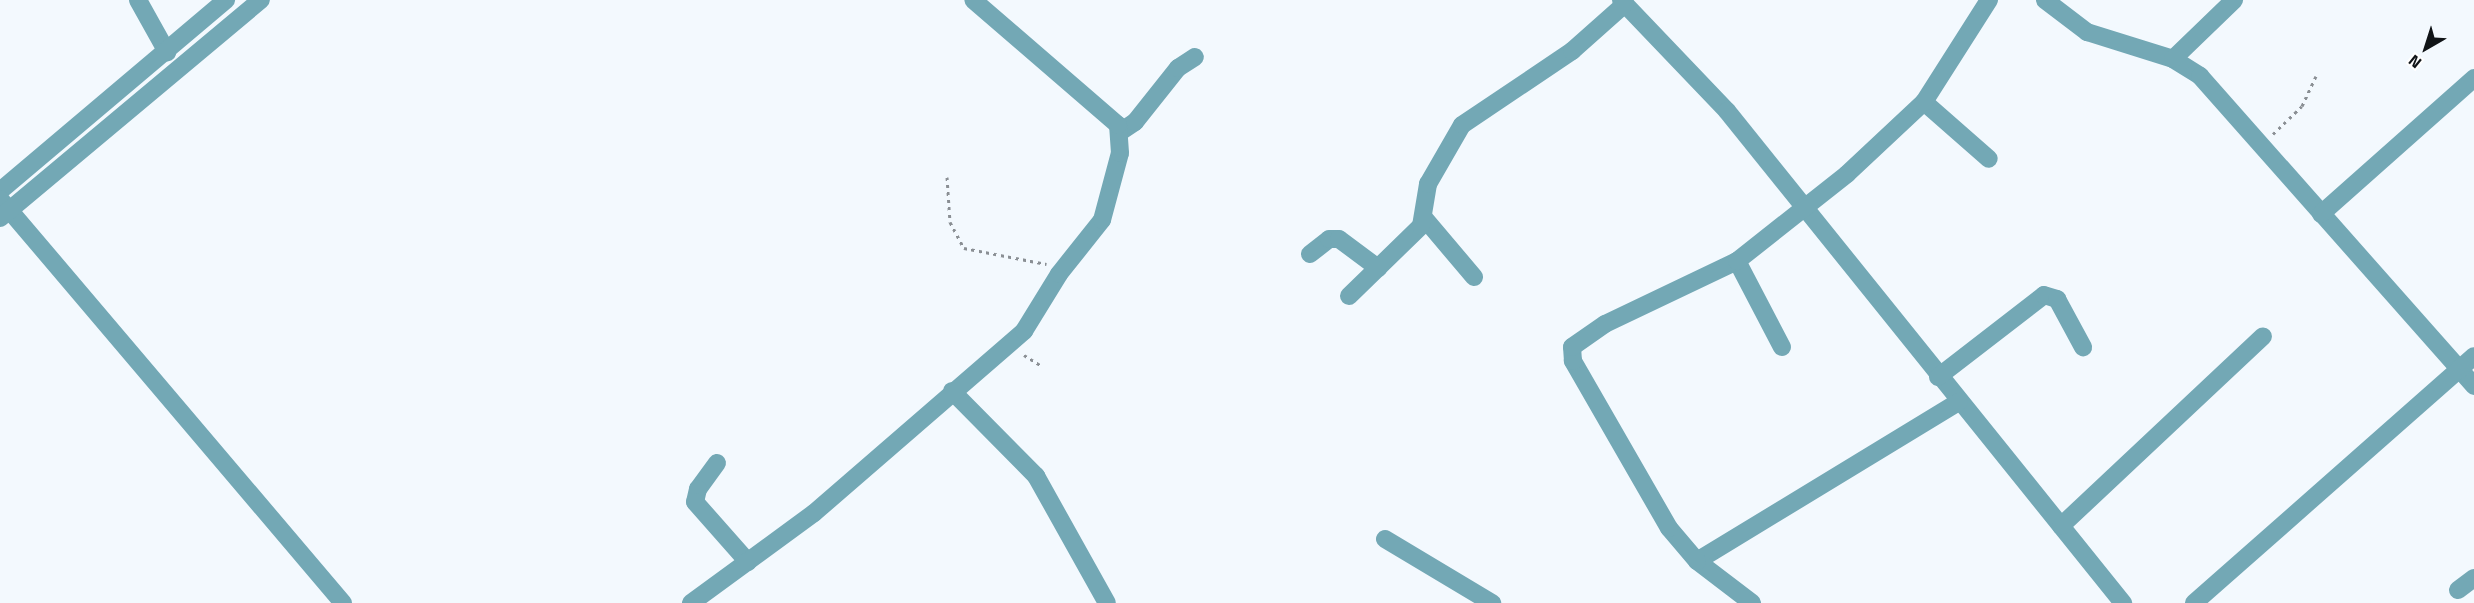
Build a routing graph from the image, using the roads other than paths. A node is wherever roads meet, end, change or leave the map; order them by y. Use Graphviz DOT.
graph roads {
  1 [pos="138,0"];
  2 [pos="226,0"];
  3 [pos="261,0"];
  4 [pos="974,0"];
  5 [pos="1989,0"];
  6 [pos="2045,0"];
  7 [pos="2234,0"];
  8 [pos="1623,2"];
  9 [pos="167,52"];
  10 [pos="1195,57"];
  11 [pos="2173,59"];
  12 [pos="2474,78"];
  13 [pos="1924,102"];
  14 [pos="1120,132"];
  15 [pos="1989,159"];
  16 [pos="0,191"];
  17 [pos="1803,208"];
  18 [pos="5,209"];
  19 [pos="2321,214"];
  20 [pos="1425,219"];
  21 [pos="1310,254"];
  22 [pos="1737,261"];
  23 [pos="1378,268"];
  24 [pos="1474,277"];
  25 [pos="1349,296"];
  26 [pos="2263,336"];
  27 [pos="1782,347"];
  28 [pos="2083,347"];
  29 [pos="2474,356"];
  30 [pos="2460,369"];
  31 [pos="1938,376"];
  32 [pos="2474,386"];
  33 [pos="952,391"];
  34 [pos="1959,402"];
  35 [pos="717,463"];
  36 [pos="2061,526"];
  37 [pos="1385,539"];
  38 [pos="1697,561"];
  39 [pos="748,562"];
  40 [pos="2474,578"];
  41 [pos="2457,590"];
  42 [pos="343,603"];
  43 [pos="691,603"];
  44 [pos="1107,603"];
  45 [pos="1492,603"];
  46 [pos="1752,603"];
  47 [pos="2123,603"];
  48 [pos="2194,603"];
  1 -- 9 [label="street"];
  2 -- 9 [label="street"];
  3 -- 18 [label="street"];
  4 -- 14 [label="street"];
  5 -- 13 [label="street"];
  6 -- 11 [label="street"];
  7 -- 11 [label="street"];
  8 -- 17 [label="street"];
  8 -- 20 [label="street"];
  9 -- 16 [label="street"];
  10 -- 14 [label="street"];
  11 -- 19 [label="street"];
  12 -- 19 [label="street"];
  13 -- 15 [label="street"];
  13 -- 17 [label="street"];
  14 -- 33 [label="street"];
  17 -- 22 [label="street"];
  17 -- 31 [label="street"];
  18 -- 42 [label="street"];
  19 -- 30 [label="street"];
  20 -- 23 [label="street"];
  20 -- 24 [label="street"];
  21 -- 23 [label="street"];
  22 -- 27 [label="street"];
  22 -- 38 [label="street"];
  23 -- 25 [label="street"];
  26 -- 36 [label="street"];
  28 -- 31 [label="street"];
  29 -- 30 [label="street"];
  30 -- 32 [label="street"];
  30 -- 48 [label="street"];
  31 -- 34 [label="street"];
  33 -- 39 [label="street"];
  33 -- 44 [label="street"];
  34 -- 36 [label="street"];
  34 -- 38 [label="street"];
  35 -- 39 [label="street"];
  36 -- 47 [label="street"];
  37 -- 45 [label="street"];
  38 -- 46 [label="street"];
  39 -- 43 [label="street"];
  40 -- 41 [label="street"];
}
